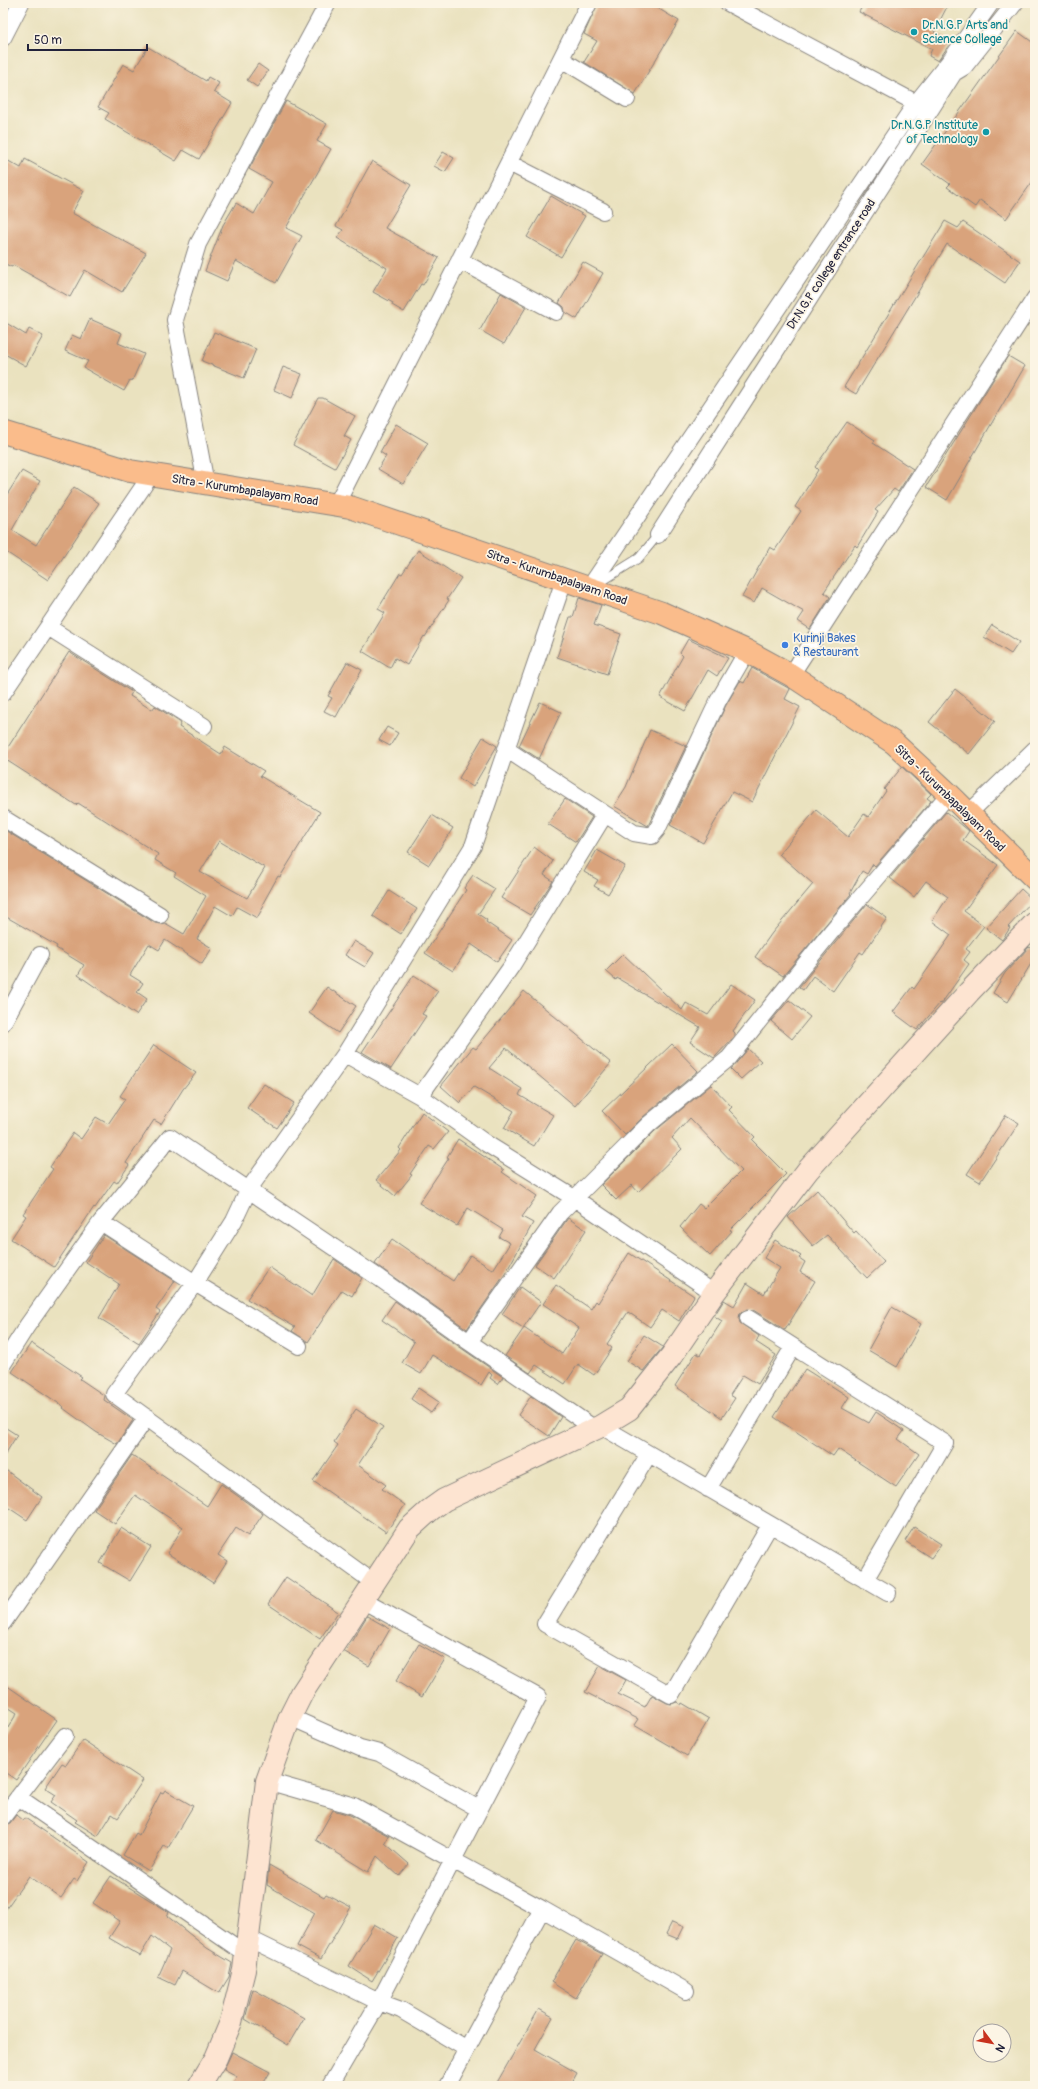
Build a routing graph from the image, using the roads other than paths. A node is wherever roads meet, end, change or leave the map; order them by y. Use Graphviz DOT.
graph roads {
  1 [pos="21,3"];
  2 [pos="328,3"];
  3 [pos="589,3"];
  4 [pos="728,3"];
  5 [pos="991,3"];
  6 [pos="1015,3"];
  7 [pos="3,38"];
  8 [pos="561,59"];
  9 [pos="627,99"];
  10 [pos="916,103"];
  11 [pos="509,163"];
  12 [pos="603,211"];
  13 [pos="459,260"];
  14 [pos="1035,298"];
  15 [pos="556,312"];
  16 [pos="3,432"];
  17 [pos="152,475"];
  18 [pos="206,484"];
  19 [pos="336,505"];
  20 [pos="658,535"];
  21 [pos="564,580"];
  22 [pos="589,588"];
  23 [pos="48,627"];
  24 [pos="747,651"];
  25 [pos="791,675"];
  26 [pos="3,693"];
  27 [pos="204,726"];
  28 [pos="506,749"];
  29 [pos="1035,749"];
  30 [pos="949,794"];
  31 [pos="604,814"];
  32 [pos="968,814"];
  33 [pos="3,818"];
  34 [pos="1035,879"];
  35 [pos="160,915"];
  36 [pos="1035,923"];
  37 [pos="40,955"];
  38 [pos="3,1023"];
  39 [pos="345,1054"];
  40 [pos="420,1096"];
  41 [pos="249,1189"];
  42 [pos="574,1198"];
  43 [pos="101,1222"];
  44 [pos="195,1283"];
  45 [pos="714,1293"];
  46 [pos="748,1318"];
  47 [pos="469,1342"];
  48 [pos="299,1346"];
  49 [pos="793,1347"];
  50 [pos="3,1364"];
  51 [pos="147,1417"];
  52 [pos="598,1428"];
  53 [pos="649,1454"];
  54 [pos="708,1488"];
  55 [pos="770,1525"];
  56 [pos="864,1580"];
  57 [pos="374,1582"];
  58 [pos="888,1593"];
  59 [pos="362,1600"];
  60 [pos="3,1623"];
  61 [pos="290,1716"];
  62 [pos="65,1736"];
  63 [pos="267,1781"];
  64 [pos="18,1798"];
  65 [pos="479,1809"];
  66 [pos="3,1818"];
  67 [pos="454,1860"];
  68 [pos="542,1909"];
  69 [pos="247,1946"];
  70 [pos="686,1991"];
  71 [pos="379,2002"];
  72 [pos="468,2049"];
  73 [pos="199,2086"];
  74 [pos="330,2086"];
  75 [pos="447,2086"];
  1 -- 7 [label="street"];
  2 -- 18 [label="street"];
  3 -- 8 [label="street"];
  4 -- 10 [label="street"];
  5 -- 10 [label="street"];
  6 -- 20 [label="street, Dr.N.G.P college entrance road"];
  8 -- 9 [label="street"];
  8 -- 11 [label="street"];
  10 -- 22 [label="street"];
  11 -- 12 [label="street"];
  11 -- 13 [label="street"];
  13 -- 15 [label="street"];
  13 -- 19 [label="street"];
  14 -- 25 [label="street"];
  16 -- 17 [label="main road, Sitra - Kurumbapalayam Road"];
  17 -- 18 [label="main road, Sitra - Kurumbapalayam Road"];
  17 -- 23 [label="street"];
  18 -- 19 [label="main road, Sitra - Kurumbapalayam Road"];
  19 -- 21 [label="main road, Sitra - Kurumbapalayam Road"];
  20 -- 22 [label="lane"];
  21 -- 22 [label="main road, Sitra - Kurumbapalayam Road"];
  21 -- 28 [label="street"];
  22 -- 24 [label="main road, Sitra - Kurumbapalayam Road"];
  23 -- 26 [label="street"];
  23 -- 27 [label="street"];
  24 -- 25 [label="main road, Sitra - Kurumbapalayam Road"];
  24 -- 31 [label="street"];
  25 -- 30 [label="main road, Sitra - Kurumbapalayam Road"];
  28 -- 31 [label="street"];
  28 -- 39 [label="street"];
  29 -- 32 [label="street"];
  30 -- 32 [label="main road, Sitra - Kurumbapalayam Road"];
  30 -- 42 [label="street"];
  31 -- 40 [label="street"];
  32 -- 34 [label="main road, Sitra - Kurumbapalayam Road"];
  33 -- 35 [label="street"];
  36 -- 45 [label="street"];
  37 -- 38 [label="street"];
  39 -- 40 [label="street"];
  39 -- 41 [label="street"];
  40 -- 42 [label="street"];
  41 -- 43 [label="street"];
  41 -- 44 [label="street"];
  41 -- 47 [label="street"];
  42 -- 45 [label="street"];
  42 -- 47 [label="street"];
  43 -- 44 [label="street"];
  43 -- 50 [label="street"];
  44 -- 48 [label="street"];
  44 -- 51 [label="street"];
  45 -- 52 [label="street"];
  46 -- 49 [label="street"];
  47 -- 52 [label="street"];
  49 -- 54 [label="street"];
  49 -- 56 [label="street"];
  51 -- 57 [label="street"];
  51 -- 60 [label="street"];
  52 -- 53 [label="street"];
  52 -- 57 [label="street"];
  53 -- 54 [label="street"];
  53 -- 55 [label="street"];
  54 -- 55 [label="street"];
  55 -- 56 [label="street"];
  56 -- 58 [label="street"];
  57 -- 59 [label="street"];
  59 -- 61 [label="street"];
  59 -- 65 [label="street"];
  61 -- 63 [label="street"];
  61 -- 65 [label="street"];
  62 -- 64 [label="street"];
  63 -- 67 [label="street"];
  63 -- 69 [label="street"];
  64 -- 66 [label="street"];
  64 -- 69 [label="street"];
  65 -- 67 [label="street"];
  67 -- 68 [label="street"];
  67 -- 71 [label="street"];
  68 -- 70 [label="street"];
  68 -- 72 [label="street"];
  69 -- 71 [label="street"];
  69 -- 73 [label="street"];
  71 -- 72 [label="street"];
  71 -- 74 [label="street"];
  72 -- 75 [label="street"];
}
